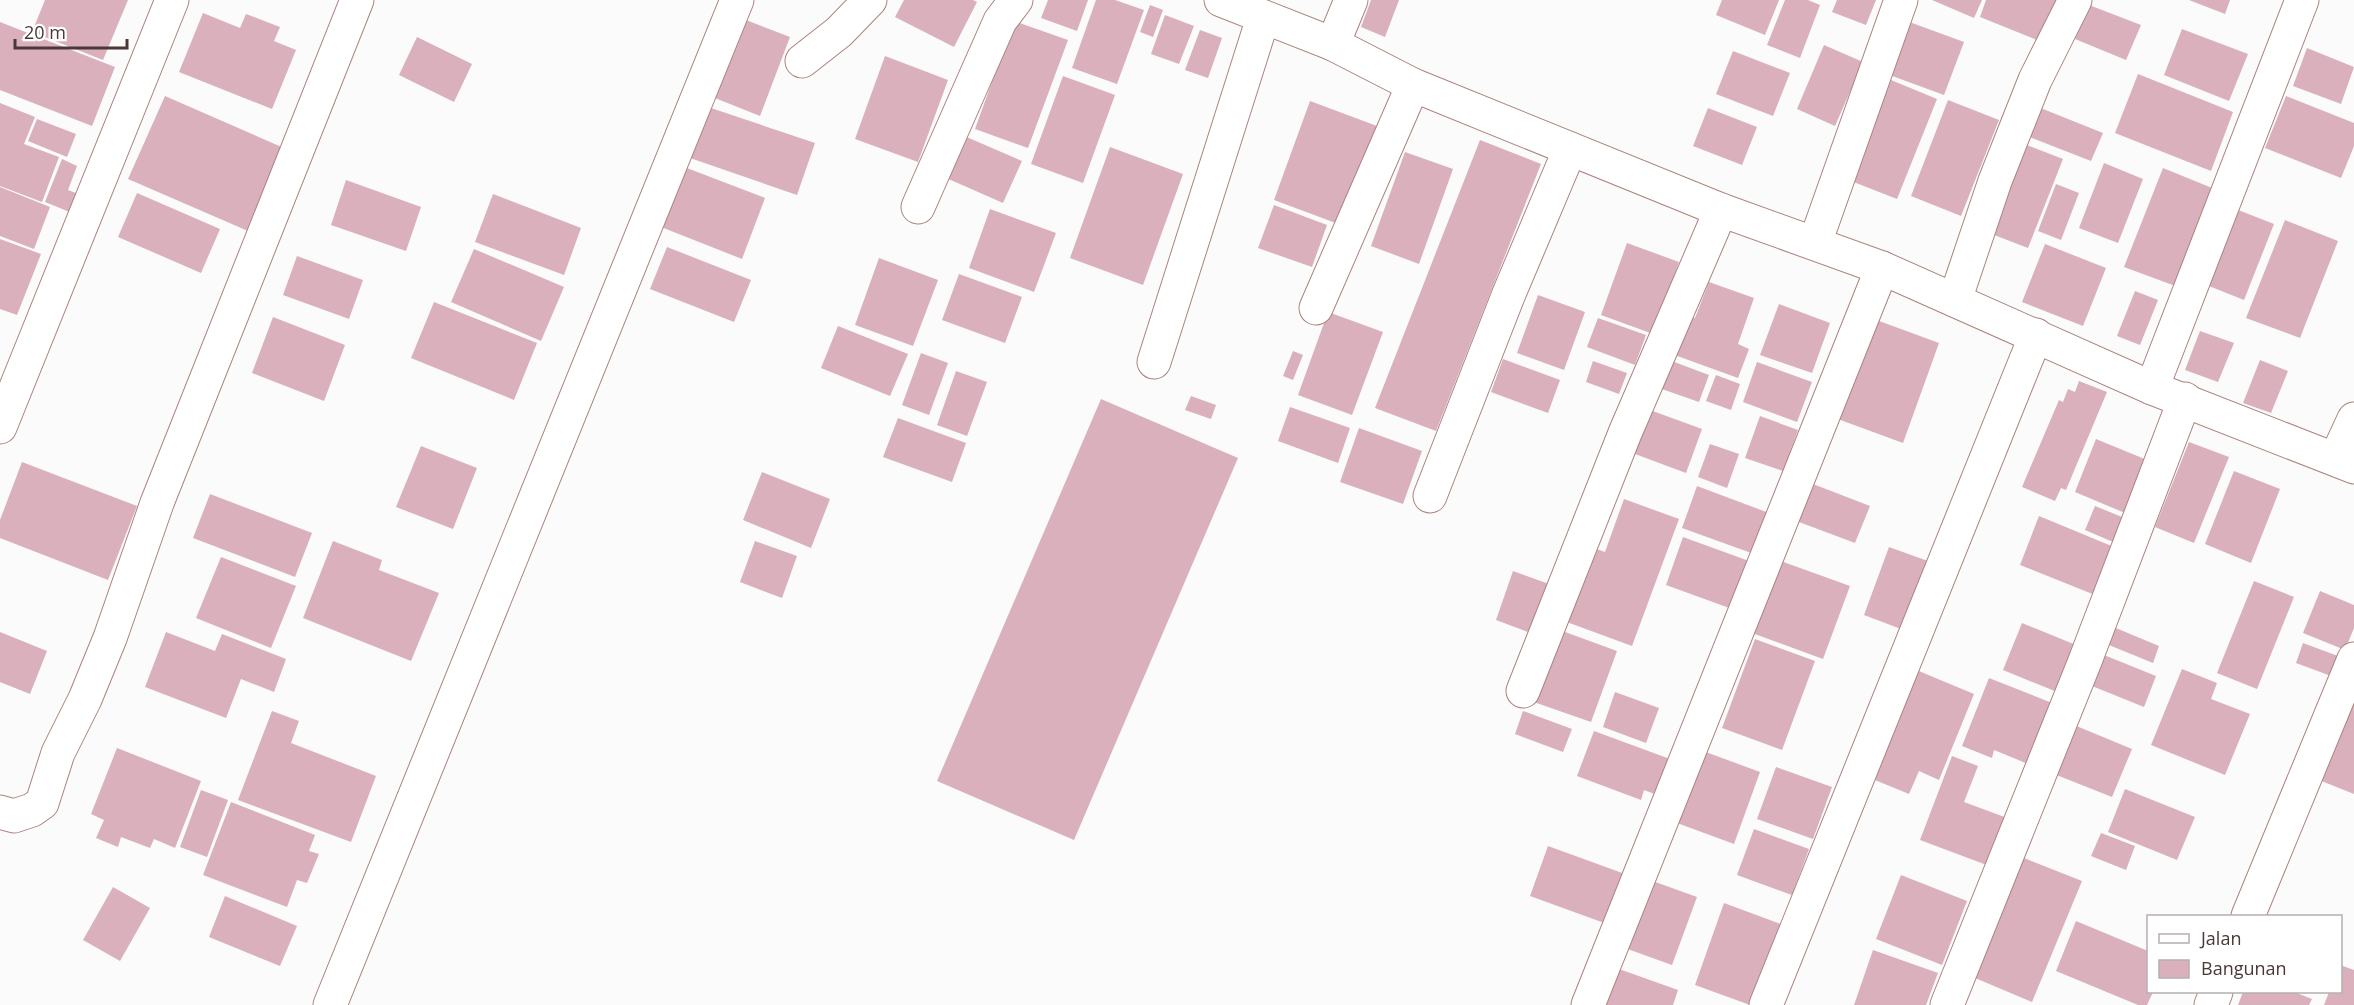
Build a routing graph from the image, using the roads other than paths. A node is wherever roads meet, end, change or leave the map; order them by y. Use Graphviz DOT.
graph roads {
  1 [pos="172,0"];
  2 [pos="357,0"];
  3 [pos="737,0"];
  4 [pos="870,0"];
  5 [pos="1016,0"];
  6 [pos="1221,0"];
  7 [pos="1351,0"];
  8 [pos="1901,0"];
  9 [pos="2075,0"];
  10 [pos="2302,0"];
  11 [pos="1263,18"];
  12 [pos="1333,44"];
  13 [pos="802,61"];
  14 [pos="1413,85"];
  15 [pos="1570,149"];
  16 [pos="918,207"];
  17 [pos="1721,210"];
  18 [pos="1815,243"];
  19 [pos="1882,268"];
  20 [pos="1954,300"];
  21 [pos="1317,308"];
  22 [pos="2036,335"];
  23 [pos="1154,362"];
  24 [pos="2152,388"];
  25 [pos="2185,399"];
  26 [pos="2354,419"];
  27 [pos="0,427"];
  28 [pos="2345,463"];
  29 [pos="1430,496"];
  30 [pos="2354,659"];
  31 [pos="1523,691"];
  32 [pos="0,812"];
  33 [pos="2248,915"];
  34 [pos="330,1005"];
  35 [pos="1588,1005"];
  36 [pos="1766,1005"];
  37 [pos="1947,1005"];
  1 -- 27 [label="street"];
  2 -- 32 [label="street"];
  3 -- 34 [label="street"];
  4 -- 13 [label="street"];
  5 -- 16 [label="street"];
  6 -- 11 [label="street"];
  7 -- 12 [label="street"];
  8 -- 18 [label="street"];
  9 -- 20 [label="street"];
  10 -- 24 [label="street"];
  11 -- 12 [label="street"];
  11 -- 23 [label="street"];
  12 -- 14 [label="street"];
  14 -- 15 [label="street"];
  14 -- 21 [label="street"];
  15 -- 17 [label="street"];
  15 -- 29 [label="street"];
  17 -- 18 [label="street"];
  17 -- 31 [label="street"];
  18 -- 19 [label="street"];
  19 -- 20 [label="street"];
  19 -- 35 [label="street"];
  20 -- 22 [label="street"];
  22 -- 24 [label="street"];
  22 -- 36 [label="street"];
  24 -- 25 [label="street"];
  25 -- 28 [label="street"];
  25 -- 37 [label="street"];
  26 -- 28 [label="street"];
  30 -- 33 [label="street"];
}
